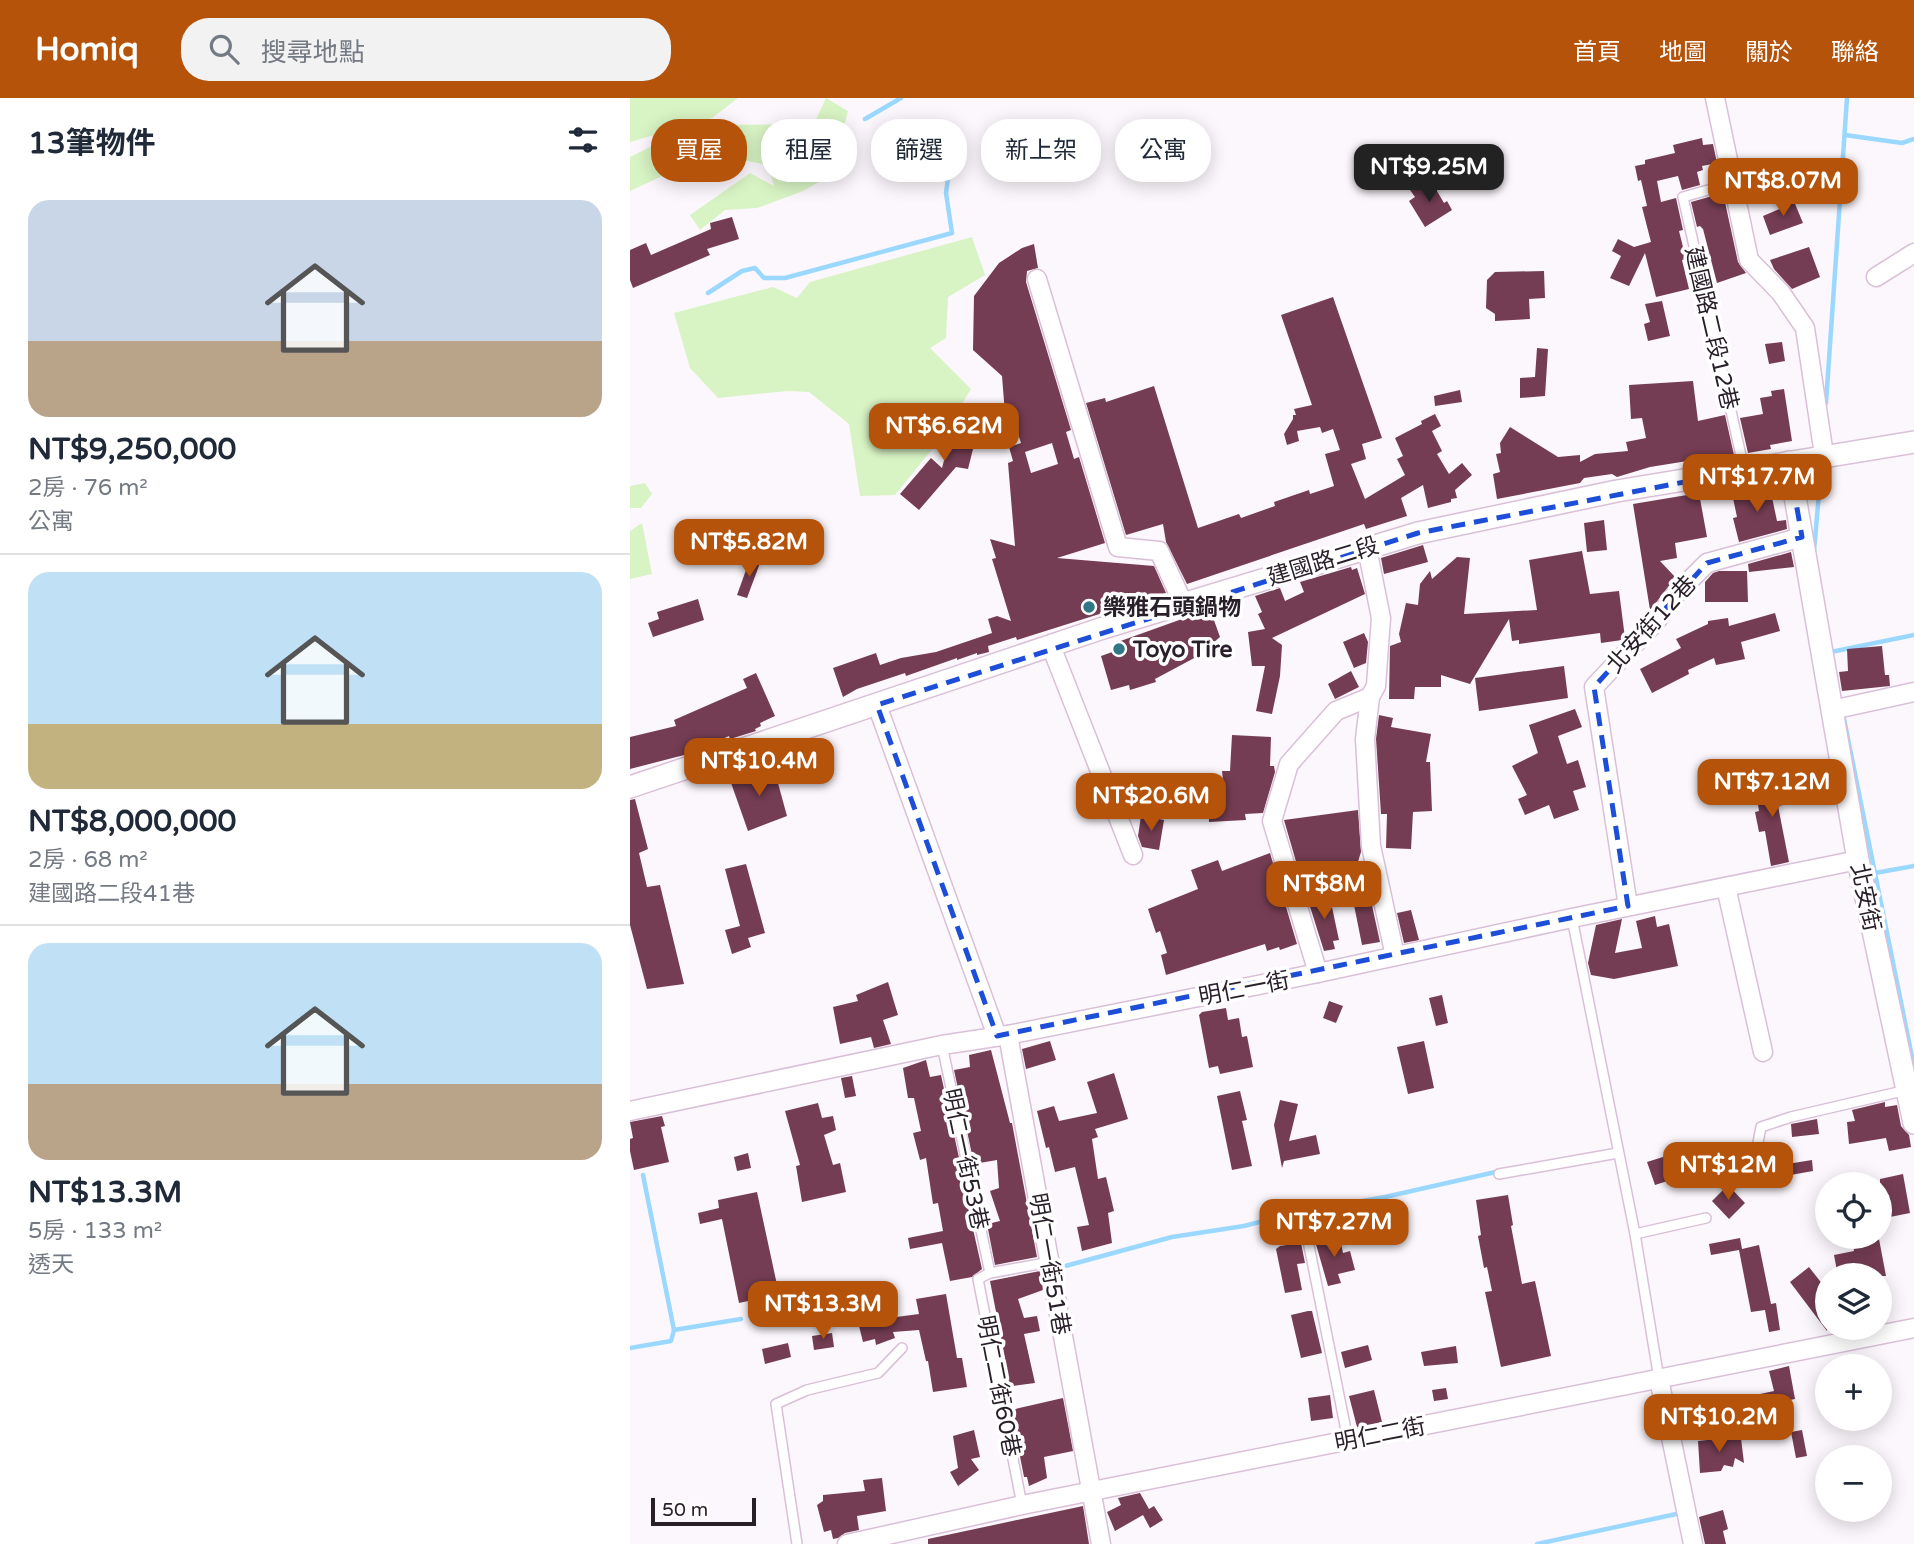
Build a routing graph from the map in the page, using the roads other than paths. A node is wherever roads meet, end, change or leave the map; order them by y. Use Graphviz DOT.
graph roads {
  1 [pos="1715,98"];
  2 [pos="1733,183"];
  3 [pos="1914,253"];
  4 [pos="1876,277"];
  5 [pos="1037,279"];
  6 [pos="1914,442"];
  7 [pos="1821,456"];
  8 [pos="1788,462"];
  9 [pos="1744,470"];
  10 [pos="1802,537"];
  11 [pos="1367,548"];
  12 [pos="1183,603"];
  13 [pos="1051,646"];
  14 [pos="1914,692"];
  15 [pos="1370,697"];
  16 [pos="877,705"];
  17 [pos="1832,710"];
  18 [pos="630,786"];
  19 [pos="1133,855"];
  20 [pos="1858,860"];
  21 [pos="1726,887"];
  22 [pos="1628,906"];
  23 [pos="1572,918"];
  24 [pos="1395,956"];
  25 [pos="1318,973"];
  26 [pos="1003,1036"];
  27 [pos="942,1045"];
  28 [pos="1763,1052"];
  29 [pos="1912,1105"];
  30 [pos="630,1111"];
  31 [pos="1618,1153"];
  32 [pos="1499,1174"];
  33 [pos="1758,1174"];
  34 [pos="1706,1218"];
  35 [pos="1306,1231"];
  36 [pos="1635,1234"];
  37 [pos="1050,1262"];
  38 [pos="990,1273"];
  39 [pos="1914,1328"];
  40 [pos="902,1348"];
  41 [pos="1659,1379"];
  42 [pos="1348,1440"];
  43 [pos="1090,1493"];
  44 [pos="1023,1506"];
  45 [pos="797,1544"];
  46 [pos="847,1544"];
  47 [pos="1101,1544"];
  48 [pos="1693,1544"];
  1 -- 2 [label="street"];
  2 -- 7 [label="street"];
  2 -- 9 [label="lane, 建國路二段12巷"];
  3 -- 4 [label="street"];
  5 -- 12 [label="street"];
  6 -- 7 [label="street, 建國路二段"];
  7 -- 8 [label="street, 建國路二段"];
  8 -- 9 [label="street, 建國路二段"];
  8 -- 10 [label="street, 北安街"];
  9 -- 11 [label="street, 建國路二段"];
  10 -- 17 [label="street, 北安街"];
  10 -- 22 [label="street, 北安街12巷"];
  11 -- 12 [label="street, 建國路二段"];
  11 -- 15 [label="street"];
  12 -- 13 [label="street, 建國路二段"];
  13 -- 16 [label="street, 建國路二段"];
  13 -- 19 [label="street"];
  14 -- 17 [label="street"];
  15 -- 24 [label="street"];
  15 -- 25 [label="street"];
  16 -- 18 [label="street, 建國路二段"];
  16 -- 26 [label="street, 明仁一街51巷"];
  17 -- 20 [label="street, 北安街"];
  20 -- 21 [label="street, 明仁一街"];
  20 -- 29 [label="street, 北安街"];
  21 -- 22 [label="street, 明仁一街"];
  21 -- 28 [label="street"];
  22 -- 23 [label="street, 明仁一街"];
  23 -- 24 [label="street, 明仁一街"];
  23 -- 31 [label="lane"];
  24 -- 25 [label="street, 明仁一街"];
  25 -- 26 [label="street, 明仁一街"];
  26 -- 27 [label="street, 明仁一街"];
  26 -- 37 [label="street, 明仁一街51巷"];
  27 -- 30 [label="street, 明仁一街"];
  27 -- 38 [label="lane, 明仁一街53巷"];
  29 -- 33 [label="lane"];
  31 -- 32 [label="lane"];
  31 -- 36 [label="lane"];
  34 -- 36 [label="lane"];
  35 -- 42 [label="lane"];
  36 -- 41 [label="lane"];
  37 -- 38 [label="lane"];
  37 -- 43 [label="street, 明仁一街51巷"];
  38 -- 44 [label="lane, 明仁二街60巷"];
  39 -- 41 [label="street, 明仁二街"];
  40 -- 45 [label="lane"];
  41 -- 42 [label="street, 明仁二街"];
  41 -- 48 [label="street"];
  42 -- 43 [label="street, 明仁二街"];
  43 -- 44 [label="street, 明仁二街"];
  43 -- 47 [label="street, 明仁一街51巷"];
  44 -- 46 [label="street, 明仁二街"];
}
